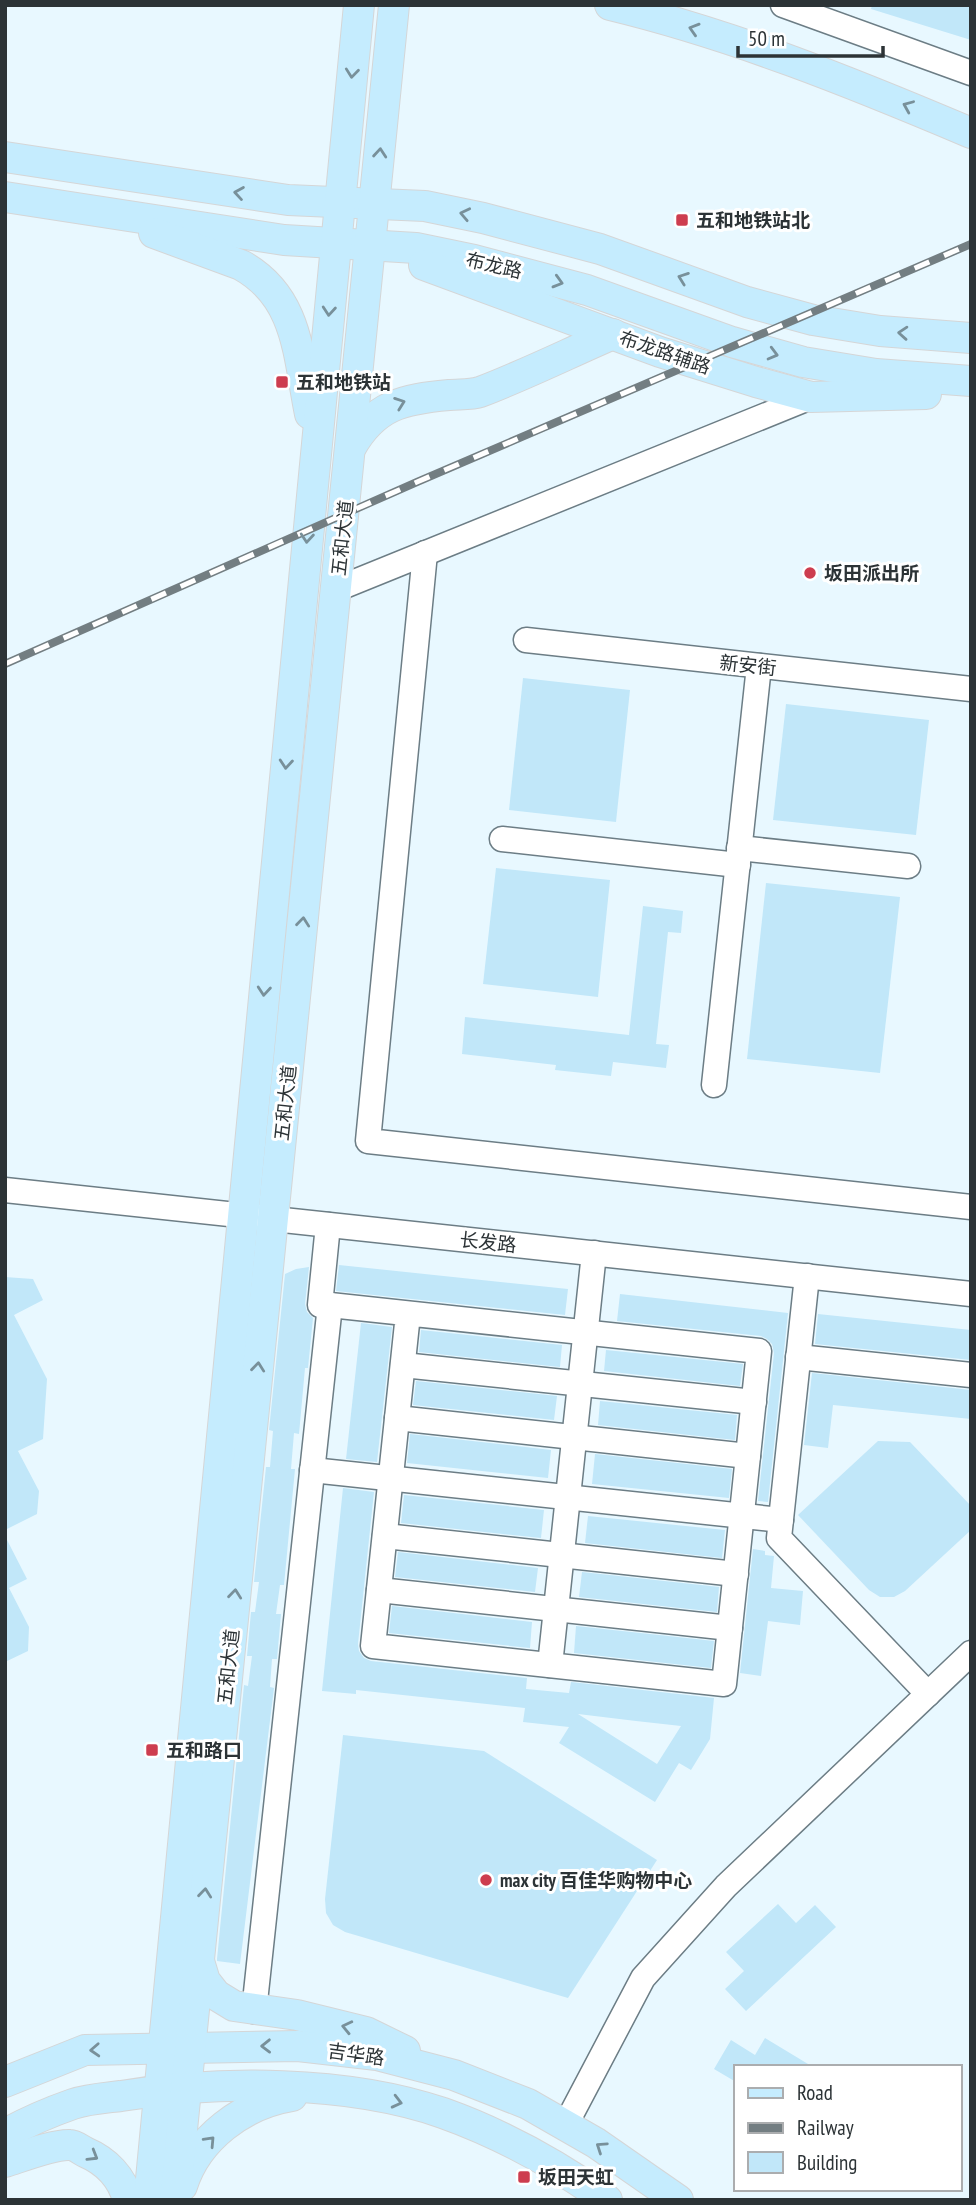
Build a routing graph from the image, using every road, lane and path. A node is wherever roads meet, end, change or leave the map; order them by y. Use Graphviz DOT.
graph roads {
  1 [pos="359,5"];
  2 [pos="394,5"];
  3 [pos="610,5"];
  4 [pos="788,6"];
  5 [pos="971,73"];
  6 [pos="971,133"];
  7 [pos="5,157"];
  8 [pos="5,197"];
  9 [pos="339,202"];
  10 [pos="375,204"];
  11 [pos="91,210"];
  12 [pos="335,243"];
  13 [pos="371,246"];
  14 [pos="613,334"];
  15 [pos="971,338"];
  16 [pos="971,381"];
  17 [pos="971,391"];
  18 [pos="811,397"];
  19 [pos="316,442"];
  20 [pos="351,448"];
  21 [pos="425,553"];
  22 [pos="337,589"];
  23 [pos="526,640"];
  24 [pos="759,666"];
  25 [pos="971,689"];
  26 [pos="502,839"];
  27 [pos="738,856"];
  28 [pos="908,866"];
  29 [pos="714,1085"];
  30 [pos="5,1190"];
  31 [pos="971,1207"];
  32 [pos="243,1215"];
  33 [pos="273,1219"];
  34 [pos="328,1225"];
  35 [pos="594,1253"];
  36 [pos="807,1276"];
  37 [pos="971,1294"];
  38 [pos="330,1305"];
  39 [pos="408,1314"];
  40 [pos="586,1333"];
  41 [pos="798,1357"];
  42 [pos="403,1365"];
  43 [pos="971,1375"];
  44 [pos="580,1384"];
  45 [pos="754,1402"];
  46 [pos="397,1418"];
  47 [pos="574,1437"];
  48 [pos="748,1456"];
  49 [pos="312,1469"];
  50 [pos="391,1478"];
  51 [pos="568,1497"];
  52 [pos="742,1516"];
  53 [pos="781,1520"];
  54 [pos="385,1536"];
  55 [pos="562,1555"];
  56 [pos="736,1574"];
  57 [pos="379,1590"];
  58 [pos="556,1609"];
  59 [pos="730,1628"];
  60 [pos="971,1653"];
  61 [pos="550,1665"];
  62 [pos="928,1694"];
  63 [pos="198,1961"];
  64 [pos="254,2011"];
  65 [pos="177,2047"];
  66 [pos="454,2075"];
  67 [pos="5,2082"];
  68 [pos="173,2089"];
  69 [pos="330,2090"];
  70 [pos="565,2126"];
  71 [pos="5,2134"];
  72 [pos="5,2162"];
  73 [pos="128,2200"];
  74 [pos="149,2200"];
  75 [pos="176,2200"];
  76 [pos="607,2200"];
  77 [pos="678,2200"];
  1 -- 9 [label="main road, 五和大道, one-way"];
  10 -- 2 [label="main road, 五和大道, one-way"];
  6 -- 3 [label="main road, one-way"];
  4 -- 5 [label="street"];
  9 -- 7 [label="main road, one-way"];
  8 -- 11 [label="main road, 布龙路"];
  9 -- 10 [label="main road"];
  9 -- 12 [label="main road, 五和大道"];
  10 -- 13 [label="main road, 五和大道"];
  15 -- 10 [label="main road, one-way"];
  11 -- 12 [label="main road, 布龙路"];
  11 -- 19 [label="main road"];
  12 -- 13 [label="main road, 布龙路"];
  12 -- 19 [label="main road, 五和大道, one-way"];
  13 -- 14 [label="main road, 布龙路辅路"];
  13 -- 16 [label="main road, 布龙路, one-way"];
  13 -- 20 [label="main road, 五和大道"];
  14 -- 18 [label="main road, 布龙路辅路"];
  20 -- 14 [label="main road, one-way"];
  17 -- 18 [label="main road, 布龙路辅路"];
  18 -- 21 [label="street"];
  19 -- 32 [label="main road, 五和大道, one-way"];
  20 -- 22 [label="main road, 五和大道"];
  21 -- 22 [label="street"];
  21 -- 31 [label="street"];
  33 -- 22 [label="main road, 五和大道, one-way"];
  23 -- 24 [label="street, 新安街"];
  24 -- 25 [label="street, 新安街"];
  24 -- 27 [label="street"];
  26 -- 27 [label="street"];
  27 -- 28 [label="street"];
  27 -- 29 [label="street"];
  30 -- 32 [label="street, 长发路"];
  32 -- 33 [label="street, 长发路"];
  32 -- 65 [label="main road, 五和大道"];
  33 -- 34 [label="street, 长发路"];
  63 -- 33 [label="main road, 五和大道, one-way"];
  34 -- 35 [label="street, 长发路"];
  34 -- 38 [label="street"];
  35 -- 36 [label="street, 长发路"];
  35 -- 40 [label="street"];
  36 -- 37 [label="street, 长发路"];
  36 -- 41 [label="street"];
  38 -- 39 [label="street"];
  38 -- 49 [label="street"];
  39 -- 40 [label="street"];
  39 -- 42 [label="street"];
  40 -- 44 [label="street"];
  40 -- 45 [label="street"];
  41 -- 43 [label="street"];
  41 -- 53 [label="street"];
  42 -- 44 [label="street"];
  42 -- 46 [label="street"];
  44 -- 45 [label="street"];
  44 -- 47 [label="street"];
  45 -- 48 [label="street"];
  46 -- 47 [label="street"];
  46 -- 50 [label="street"];
  47 -- 48 [label="street"];
  47 -- 51 [label="street"];
  48 -- 52 [label="street"];
  49 -- 50 [label="street"];
  49 -- 64 [label="street"];
  50 -- 51 [label="street"];
  50 -- 54 [label="street"];
  51 -- 52 [label="street"];
  51 -- 55 [label="street"];
  52 -- 53 [label="street"];
  52 -- 56 [label="street"];
  53 -- 62 [label="street"];
  54 -- 55 [label="street"];
  54 -- 57 [label="street"];
  55 -- 56 [label="street"];
  55 -- 58 [label="street"];
  56 -- 59 [label="street"];
  57 -- 58 [label="street"];
  57 -- 61 [label="street"];
  58 -- 59 [label="street"];
  58 -- 61 [label="street"];
  59 -- 61 [label="street"];
  60 -- 62 [label="street"];
  62 -- 70 [label="street"];
  63 -- 64 [label="main road"];
  63 -- 65 [label="main road, 五和大道"];
  66 -- 64 [label="main road, one-way"];
  66 -- 65 [label="main road, 吉华路, one-way"];
  65 -- 67 [label="main road, 吉华路, one-way"];
  65 -- 68 [label="main road, 五和大道"];
  66 -- 70 [label="main road, 吉华路"];
  68 -- 69 [label="main road, 吉华路"];
  68 -- 71 [label="main road, 吉华路"];
  68 -- 74 [label="main road, 五和大道"];
  68 -- 75 [label="main road, 五和大道"];
  75 -- 69 [label="main road, one-way"];
  69 -- 76 [label="main road, 吉华路, one-way"];
  77 -- 70 [label="main road, 吉华路, one-way"];
  72 -- 73 [label="main road, one-way"];
}
